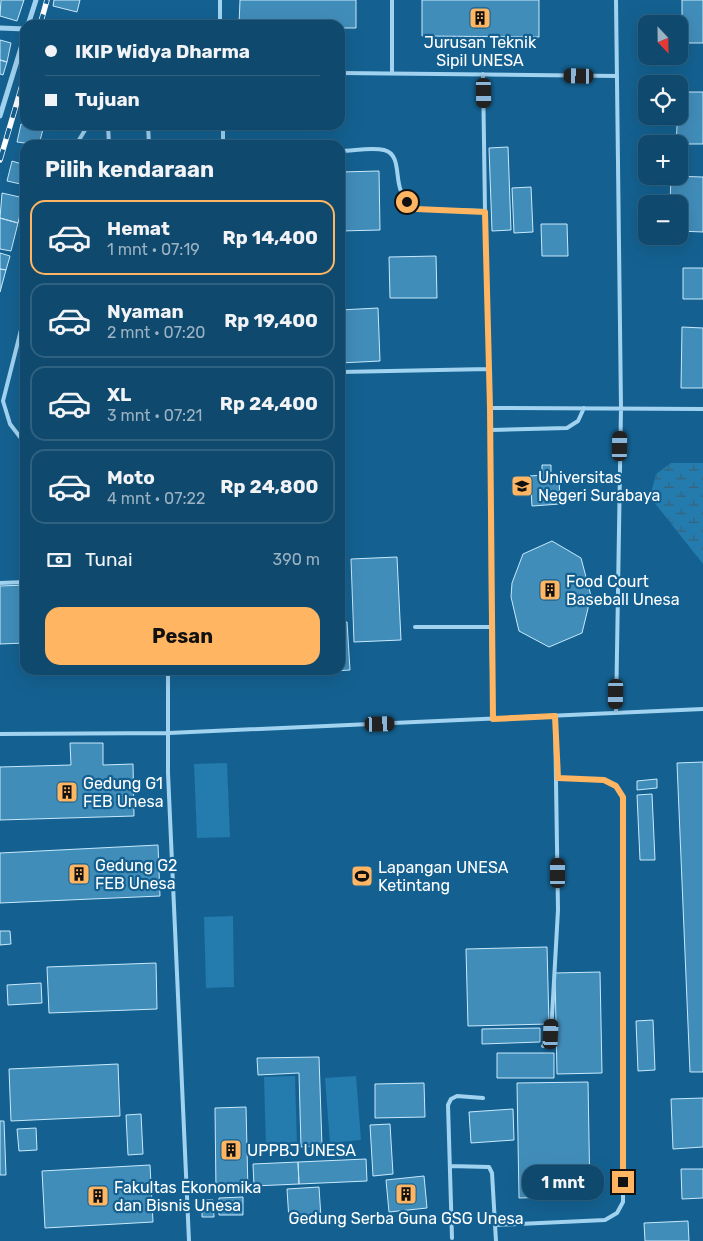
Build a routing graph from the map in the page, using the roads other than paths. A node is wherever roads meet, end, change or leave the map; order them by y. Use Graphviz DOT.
graph roads {
  1 [pos="36,0"];
  2 [pos="220,0"];
  3 [pos="392,0"];
  4 [pos="616,0"];
  5 [pos="30,20"];
  6 [pos="220,20"];
  7 [pos="0,28"];
  8 [pos="20,29"];
  9 [pos="20,51"];
  10 [pos="392,72"];
  11 [pos="345,73"];
  12 [pos="483,74"];
  13 [pos="617,76"];
  14 [pos="0,116"];
  15 [pos="345,151"];
  16 [pos="485,212"];
  17 [pos="20,334"];
  18 [pos="488,369"];
  19 [pos="345,372"];
  20 [pos="490,408"];
  21 [pos="584,408"];
  22 [pos="621,408"];
  23 [pos="703,409"];
  24 [pos="490,430"];
  25 [pos="20,437"];
  26 [pos="20,582"];
  27 [pos="0,583"];
  28 [pos="491,627"];
  29 [pos="415,628"];
  30 [pos="168,675"];
  31 [pos="703,709"];
  32 [pos="616,714"];
  33 [pos="555,716"];
  34 [pos="493,719"];
  35 [pos="169,733"];
  36 [pos="0,734"];
  37 [pos="558,778"];
  38 [pos="543,1046"];
  39 [pos="483,1098"];
  40 [pos="450,1166"];
  41 [pos="496,1225"];
  42 [pos="452,1238"];
  43 [pos="189,1241"];
  44 [pos="496,1241"];
  1 -- 5 [label="street"];
  2 -- 6 [label="lane"];
  3 -- 10 [label="lane"];
  4 -- 13 [label="lane"];
  7 -- 8 [label="street"];
  9 -- 14 [label="street"];
  10 -- 11 [label="lane"];
  10 -- 12 [label="lane"];
  12 -- 13 [label="lane"];
  12 -- 16 [label="lane"];
  13 -- 22 [label="lane"];
  15 -- 16 [label="lane"];
  16 -- 18 [label="lane"];
  17 -- 25 [label="lane"];
  18 -- 19 [label="lane"];
  18 -- 20 [label="lane"];
  20 -- 21 [label="lane"];
  20 -- 24 [label="lane"];
  21 -- 22 [label="lane"];
  21 -- 24 [label="lane"];
  22 -- 23 [label="lane"];
  22 -- 32 [label="lane"];
  24 -- 28 [label="lane"];
  26 -- 27 [label="lane"];
  28 -- 29 [label="lane"];
  28 -- 34 [label="lane"];
  30 -- 35 [label="lane"];
  31 -- 32 [label="lane"];
  32 -- 33 [label="lane"];
  33 -- 34 [label="lane"];
  33 -- 37 [label="lane"];
  34 -- 35 [label="lane"];
  35 -- 36 [label="lane"];
  35 -- 43 [label="lane"];
  37 -- 38 [label="lane"];
  37 -- 41 [label="lane"];
  39 -- 40 [label="lane"];
  40 -- 41 [label="lane"];
  40 -- 42 [label="lane"];
  41 -- 44 [label="lane"];
}
